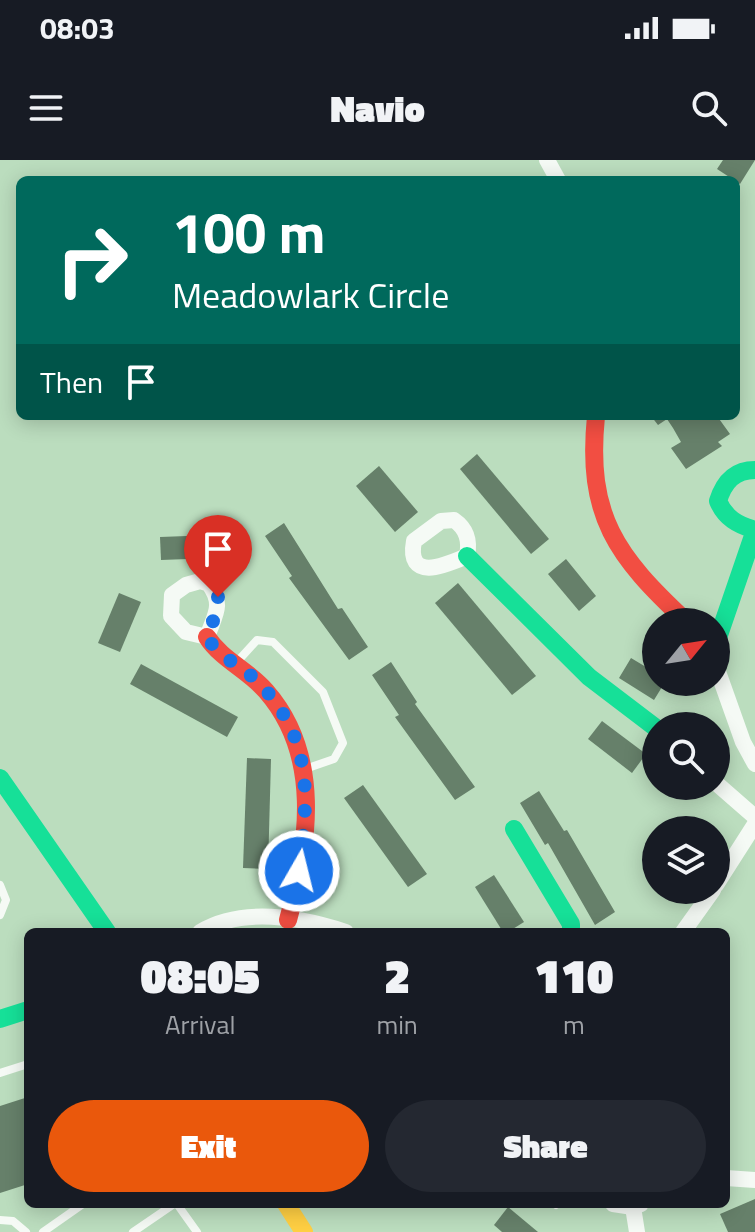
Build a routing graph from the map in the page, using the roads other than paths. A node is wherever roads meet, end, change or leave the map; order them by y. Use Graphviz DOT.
graph roads {
  1 [pos="596,420"];
  2 [pos="755,470"];
  3 [pos="467,556"];
  4 [pos="671,608"];
  5 [pos="728,608"];
  6 [pos="207,637"];
  7 [pos="235,664"];
  8 [pos="727,696"];
  9 [pos="642,717"];
  10 [pos="755,764"];
  11 [pos="304,769"];
  12 [pos="0,778"];
  13 [pos="730,795"];
  14 [pos="755,817"];
  15 [pos="755,824"];
  16 [pos="514,829"];
  17 [pos="730,863"];
  18 [pos="0,885"];
  19 [pos="703,904"];
  20 [pos="0,915"];
  21 [pos="288,920"];
  22 [pos="104,928"];
  23 [pos="209,928"];
  24 [pos="334,928"];
  25 [pos="571,928"];
  26 [pos="686,928"];
  27 [pos="24,1011"];
  28 [pos="0,1019"];
  29 [pos="24,1065"];
  30 [pos="0,1073"];
  31 [pos="730,1178"];
  32 [pos="755,1180"];
  33 [pos="77,1208"];
  34 [pos="169,1208"];
  35 [pos="178,1208"];
  36 [pos="289,1208"];
  37 [pos="637,1208"];
  38 [pos="0,1220"];
  39 [pos="26,1232"];
  40 [pos="43,1232"];
  41 [pos="133,1232"];
  42 [pos="197,1232"];
  43 [pos="304,1232"];
  44 [pos="637,1232"];
  1 -- 4 [label="street"];
  2 -- 5 [label="street"];
  3 -- 9 [label="street"];
  6 -- 7 [label="street"];
  7 -- 11 [label="street"];
  7 -- 11 [label="lane"];
  8 -- 10 [label="street"];
  11 -- 21 [label="street"];
  12 -- 22 [label="street"];
  13 -- 14 [label="street"];
  15 -- 17 [label="street"];
  16 -- 25 [label="street"];
  18 -- 20 [label="lane"];
  19 -- 26 [label="street"];
  21 -- 23 [label="street"];
  21 -- 24 [label="street"];
  27 -- 28 [label="street"];
  29 -- 30 [label="lane"];
  31 -- 32 [label="street"];
  33 -- 40 [label="lane"];
  34 -- 41 [label="lane"];
  35 -- 42 [label="lane"];
  36 -- 43 [label="street"];
  37 -- 44 [label="street"];
  38 -- 39 [label="lane"];
}
